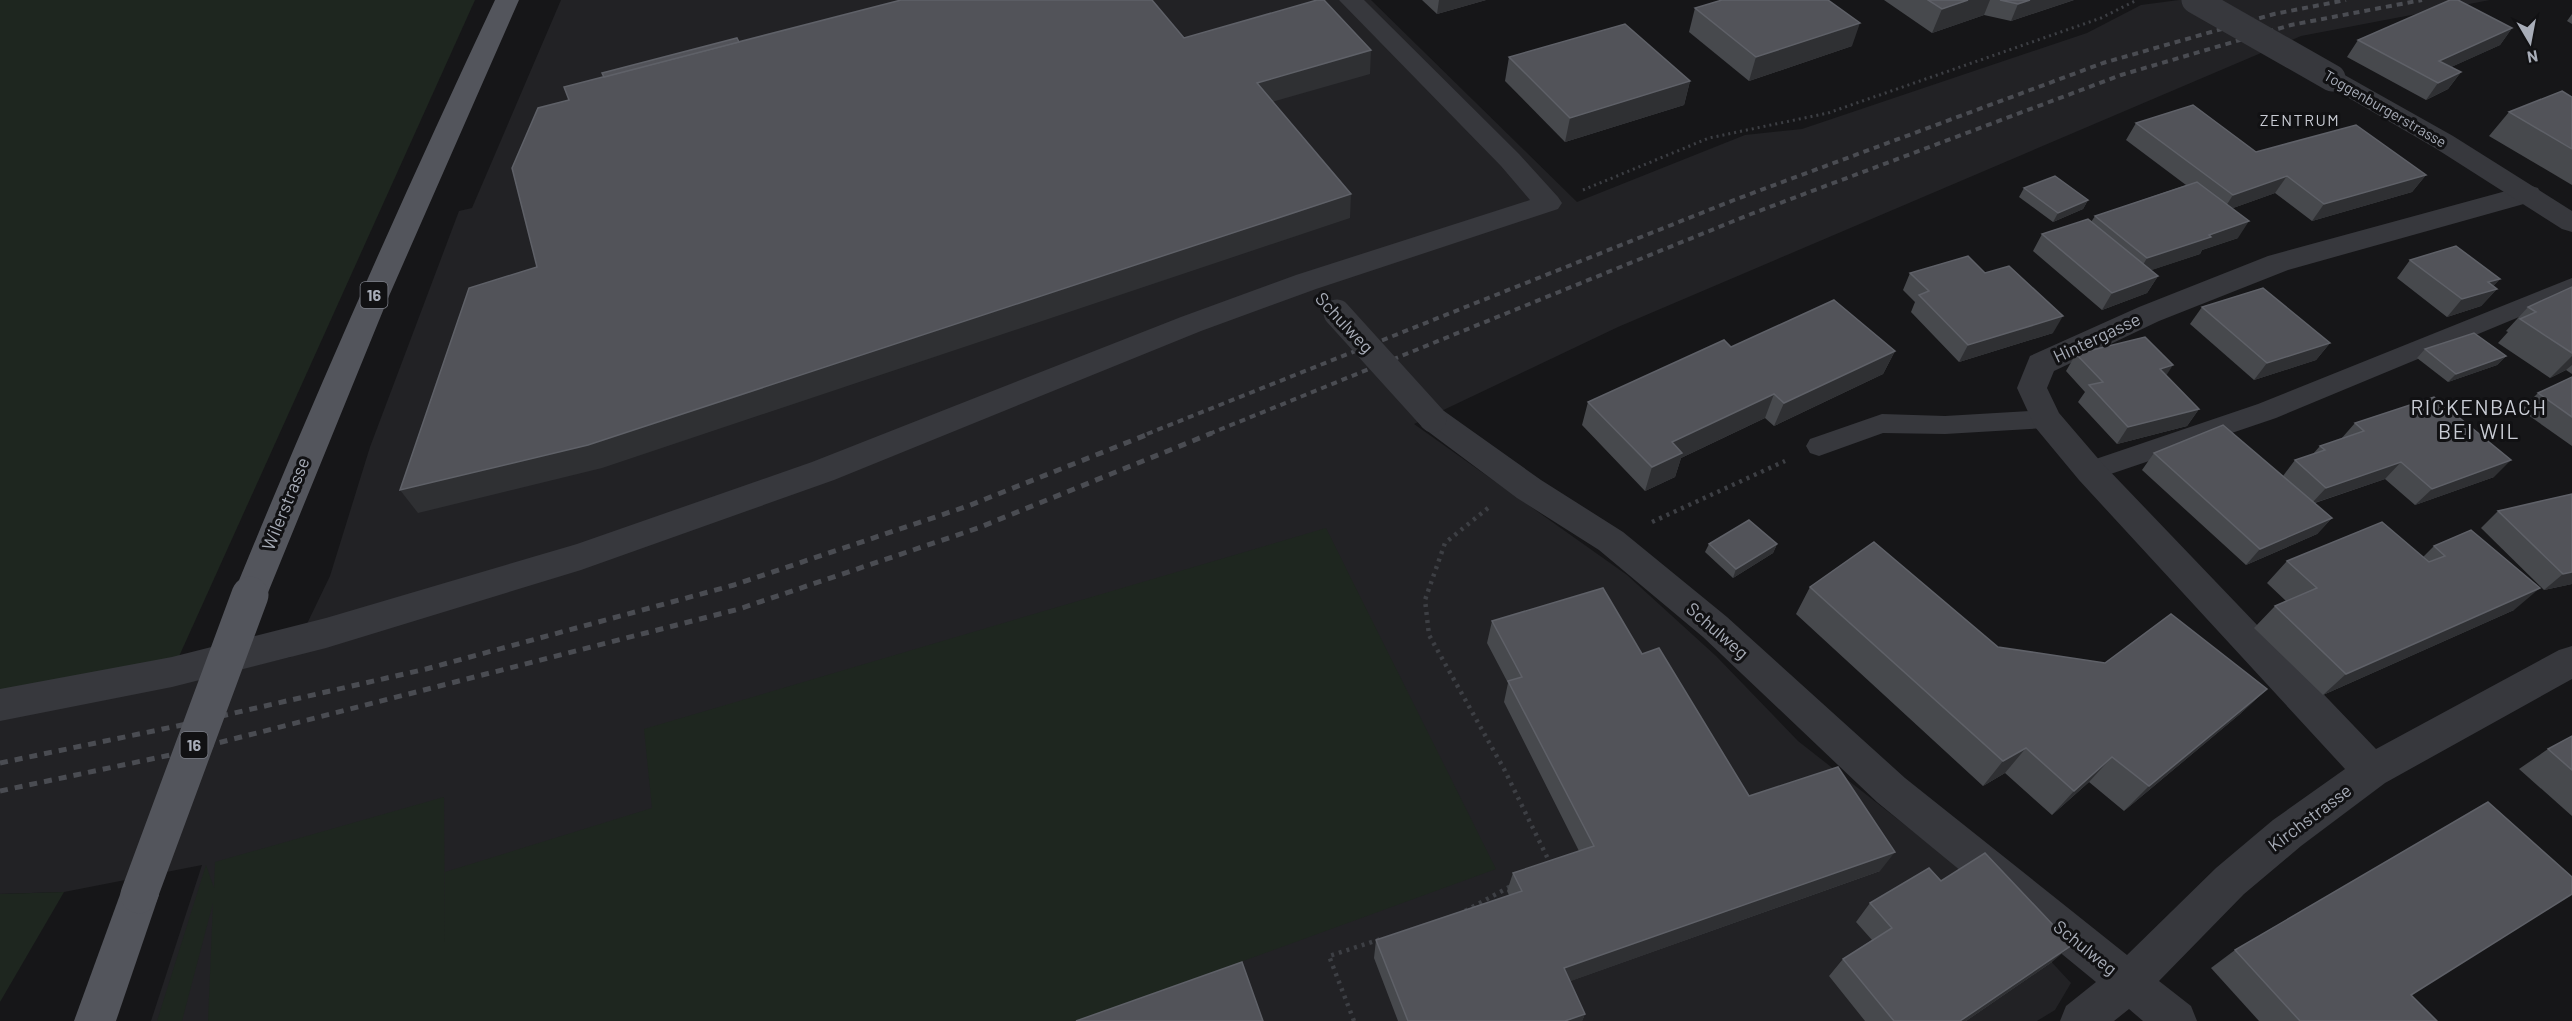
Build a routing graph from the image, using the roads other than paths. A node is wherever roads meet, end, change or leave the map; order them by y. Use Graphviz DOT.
graph roads {
  1 [pos="507,0"];
  2 [pos="1352,0"];
  3 [pos="2195,0"];
  4 [pos="2528,194"];
  5 [pos="2572,224"];
  6 [pos="1306,282"];
  7 [pos="2572,286"];
  8 [pos="2046,419"];
  9 [pos="1819,446"];
  10 [pos="2090,471"];
  11 [pos="2572,661"];
  12 [pos="0,705"];
  13 [pos="2372,771"];
  14 [pos="2128,983"];
  15 [pos="95,1021"];
  16 [pos="2082,1021"];
  17 [pos="2176,1021"];
  1 -- 15 [label="main road, Wilerstrasse / 16, bridge"];
  2 -- 6 [label="street"];
  3 -- 4 [label="street, Toggenburgerstrasse, bridge"];
  4 -- 5 [label="street, Toggenburgerstrasse"];
  4 -- 8 [label="street, Hintergasse"];
  6 -- 12 [label="street"];
  6 -- 14 [label="street, Schulweg, bridge"];
  7 -- 10 [label="lane"];
  8 -- 9 [label="lane"];
  8 -- 10 [label="street, Hintergasse"];
  10 -- 13 [label="street, Hintergasse"];
  11 -- 13 [label="street, Kirchstrasse"];
  13 -- 14 [label="street, Kirchstrasse"];
  14 -- 16 [label="street, Kirchstrasse"];
  14 -- 17 [label="street, Schulweg"];
}
